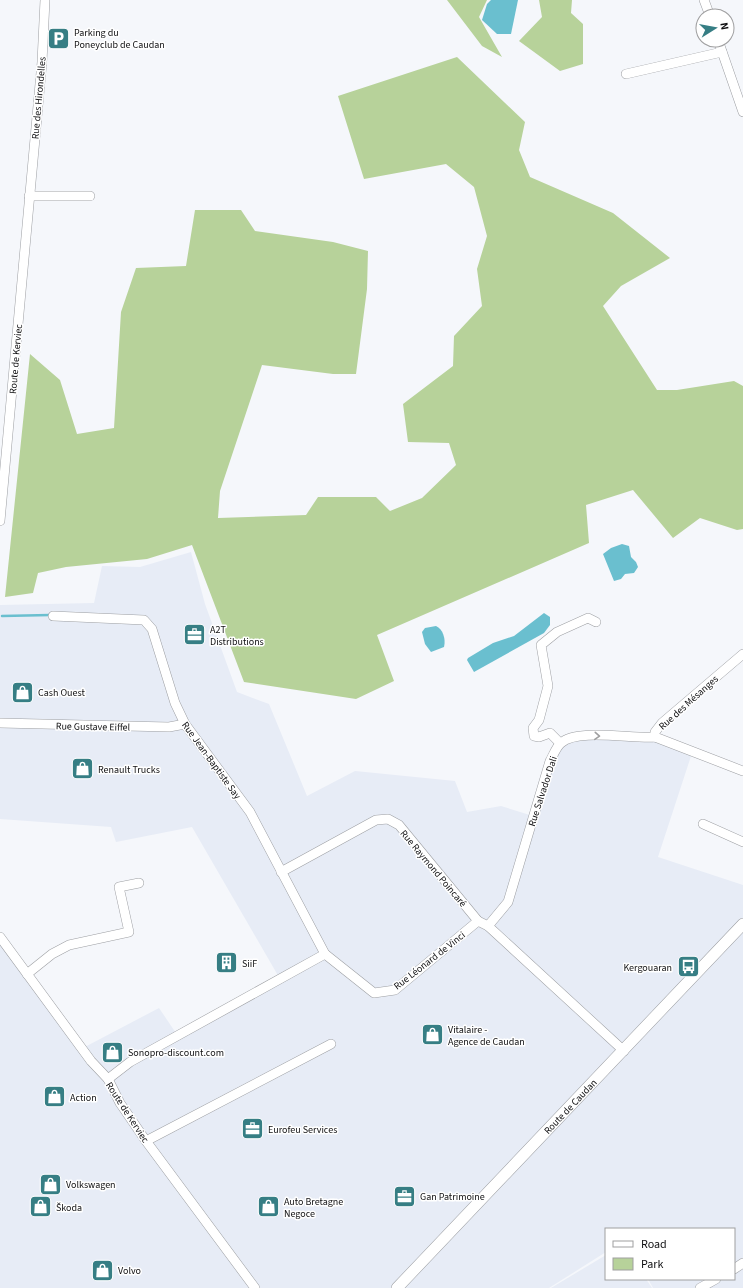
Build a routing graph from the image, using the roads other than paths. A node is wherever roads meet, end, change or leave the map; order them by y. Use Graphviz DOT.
graph roads {
  1 [pos="45,0"];
  2 [pos="721,48"];
  3 [pos="722,52"];
  4 [pos="626,74"];
  5 [pos="743,112"];
  6 [pos="29,196"];
  7 [pos="90,196"];
  8 [pos="0,521"];
  9 [pos="53,616"];
  10 [pos="596,622"];
  11 [pos="743,654"];
  12 [pos="0,723"];
  13 [pos="186,724"];
  14 [pos="655,737"];
  15 [pos="560,743"];
  16 [pos="743,772"];
  17 [pos="703,824"];
  18 [pos="743,842"];
  19 [pos="281,872"];
  20 [pos="139,883"];
  21 [pos="478,921"];
  22 [pos="743,924"];
  23 [pos="488,926"];
  24 [pos="0,937"];
  25 [pos="325,954"];
  26 [pos="27,974"];
  27 [pos="332,1044"];
  28 [pos="624,1050"];
  29 [pos="108,1079"];
  30 [pos="146,1141"];
  31 [pos="714,1280"];
  32 [pos="254,1288"];
  33 [pos="397,1288"];
  34 [pos="700,1288"];
  1 -- 6 [label="street, Rue des Hirondelles"];
  2 -- 3 [label="street"];
  3 -- 4 [label="street"];
  3 -- 5 [label="street"];
  6 -- 7 [label="street"];
  6 -- 8 [label="street, Route de Kerviec"];
  9 -- 13 [label="street, Rue Jean-Baptiste Say"];
  10 -- 15 [label="street"];
  11 -- 14 [label="street, Rue des Mésanges"];
  12 -- 13 [label="street, Rue Gustave Eiffel"];
  13 -- 19 [label="street, Rue Jean-Baptiste Say"];
  15 -- 14 [label="street, Rue Salvador Dali, one-way"];
  14 -- 16 [label="street, Rue des Mésanges"];
  15 -- 23 [label="street, Rue Salvador Dali"];
  17 -- 18 [label="street"];
  19 -- 21 [label="street, Rue Raymond Poincaré"];
  19 -- 25 [label="street, Rue Jean-Baptiste Say"];
  20 -- 26 [label="street"];
  21 -- 23 [label="street"];
  21 -- 25 [label="street, Rue Léonard de Vinci"];
  22 -- 28 [label="street, Route de Caudan"];
  23 -- 28 [label="street"];
  24 -- 26 [label="street, Route de Kerviec"];
  25 -- 29 [label="street"];
  26 -- 29 [label="street, Route de Kerviec"];
  27 -- 30 [label="street"];
  28 -- 33 [label="street, Route de Caudan"];
  29 -- 30 [label="street, Route de Kerviec"];
  30 -- 32 [label="street, Route de Kerviec"];
  31 -- 34 [label="street"];
}
